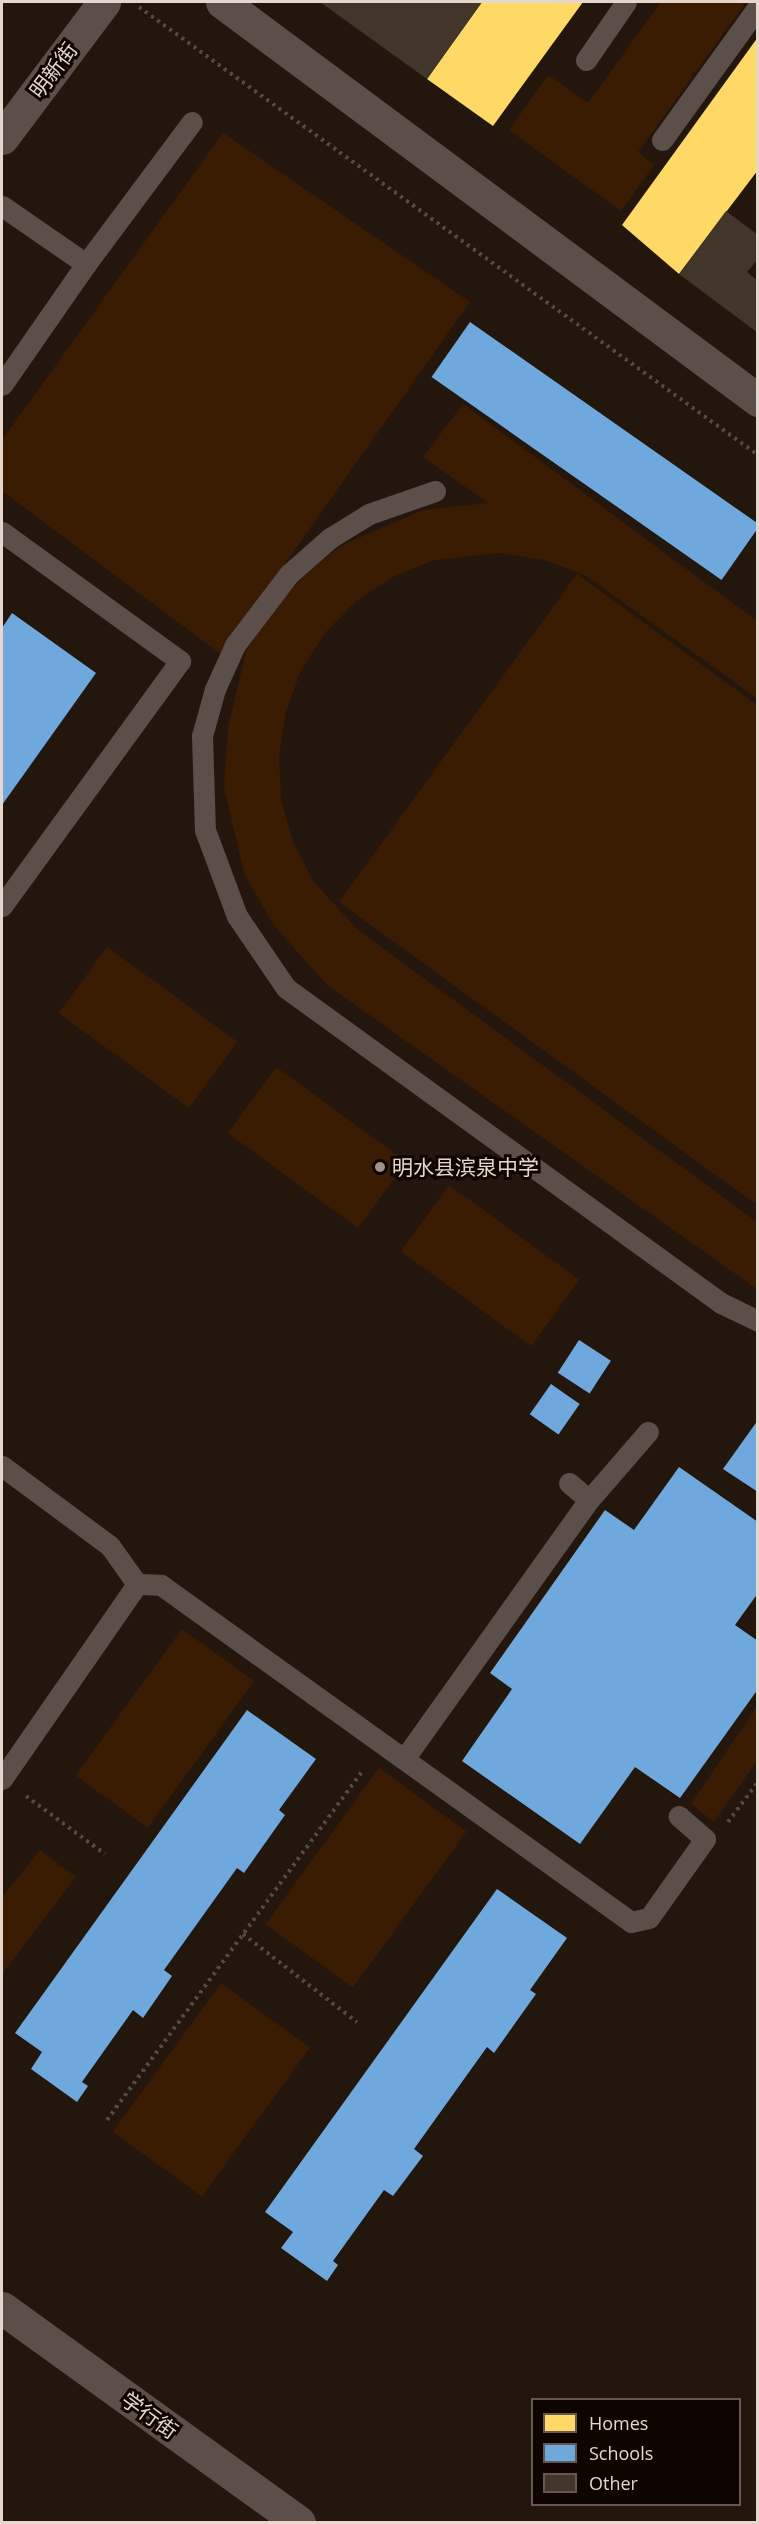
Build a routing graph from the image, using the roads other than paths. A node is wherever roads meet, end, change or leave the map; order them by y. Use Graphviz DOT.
graph roads {
  1 [pos="104,2"];
  2 [pos="222,2"];
  3 [pos="626,2"];
  4 [pos="758,7"];
  5 [pos="586,60"];
  6 [pos="192,122"];
  7 [pos="2,138"];
  8 [pos="662,140"];
  9 [pos="2,206"];
  10 [pos="86,264"];
  11 [pos="2,385"];
  12 [pos="758,400"];
  13 [pos="435,491"];
  14 [pos="2,532"];
  15 [pos="2,906"];
  16 [pos="758,1321"];
  17 [pos="648,1432"];
  18 [pos="2,1466"];
  19 [pos="569,1483"];
  20 [pos="589,1500"];
  21 [pos="137,1584"];
  22 [pos="404,1759"];
  23 [pos="2,1779"];
  24 [pos="679,1816"];
  25 [pos="2,2308"];
  26 [pos="298,2523"];
  1 -- 7 [label="street, 明新街"];
  2 -- 12 [label="street"];
  3 -- 5 [label="lane"];
  4 -- 8 [label="lane"];
  6 -- 10 [label="lane"];
  9 -- 10 [label="lane"];
  10 -- 11 [label="lane"];
  13 -- 16 [label="lane"];
  14 -- 15 [label="lane"];
  17 -- 20 [label="lane"];
  18 -- 21 [label="lane"];
  19 -- 20 [label="lane"];
  20 -- 22 [label="lane"];
  21 -- 22 [label="lane"];
  21 -- 23 [label="lane"];
  22 -- 24 [label="lane"];
  25 -- 26 [label="street, 学行街"];
}
